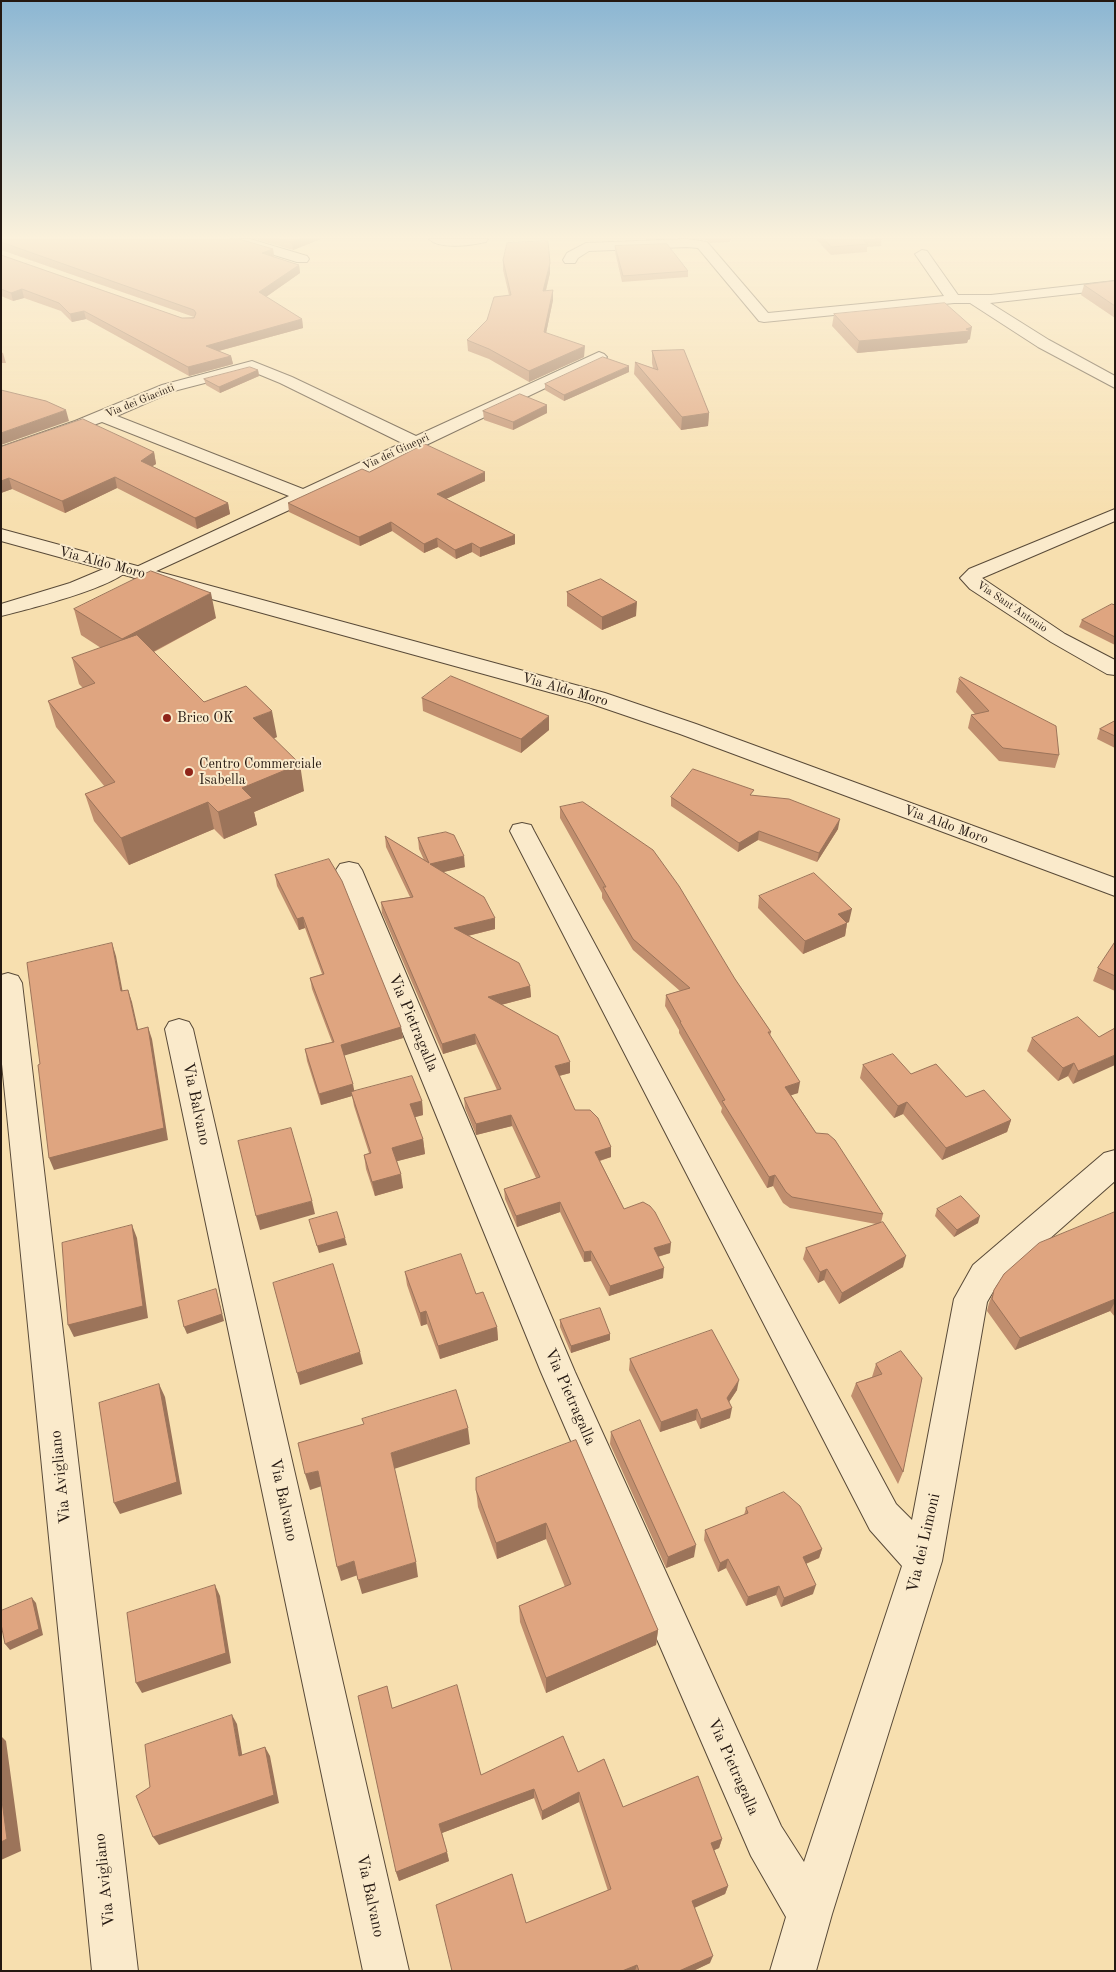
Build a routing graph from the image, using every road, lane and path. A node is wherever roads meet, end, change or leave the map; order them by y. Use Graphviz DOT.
graph roads {
  1 [pos="1022,331"];
  2 [pos="599,357"];
  3 [pos="1115,383"];
  4 [pos="102,416"];
  5 [pos="416,443"];
  6 [pos="1,453"];
  7 [pos="305,496"];
  8 [pos="1115,514"];
  9 [pos="1,535"];
  10 [pos="130,570"];
  11 [pos="1,610"];
  12 [pos="1115,669"];
  13 [pos="522,831"];
  14 [pos="349,870"];
  15 [pos="1115,887"];
  16 [pos="8,983"];
  17 [pos="179,1029"];
  18 [pos="1115,1162"];
  19 [pos="923,1561"];
  20 [pos="809,1914"];
  21 [pos="115,1971"];
  22 [pos="386,1971"];
  23 [pos="793,1971"];
  1 -- 3 [label="street"];
  2 -- 5 [label="street, Via dei Ginepri"];
  4 -- 5 [label="street, Via dei Giacinti"];
  4 -- 6 [label="street, Via dei Giacinti"];
  4 -- 7 [label="street"];
  5 -- 7 [label="street, Via dei Ginepri"];
  7 -- 10 [label="street, Via dei Ginepri"];
  8 -- 12 [label="street, Via Sant'Antonio"];
  9 -- 10 [label="street, Via Aldo Moro"];
  10 -- 11 [label="street, Via dei Ginepri"];
  10 -- 15 [label="street, Via Aldo Moro"];
  13 -- 19 [label="street"];
  14 -- 20 [label="street, Via Pietragalla"];
  16 -- 21 [label="street, Via Avigliano"];
  17 -- 22 [label="street, Via Balvano"];
  18 -- 19 [label="street, Via dei Limoni"];
  19 -- 20 [label="street, Via dei Limoni"];
  20 -- 23 [label="street, Via dei Limoni"];
}
